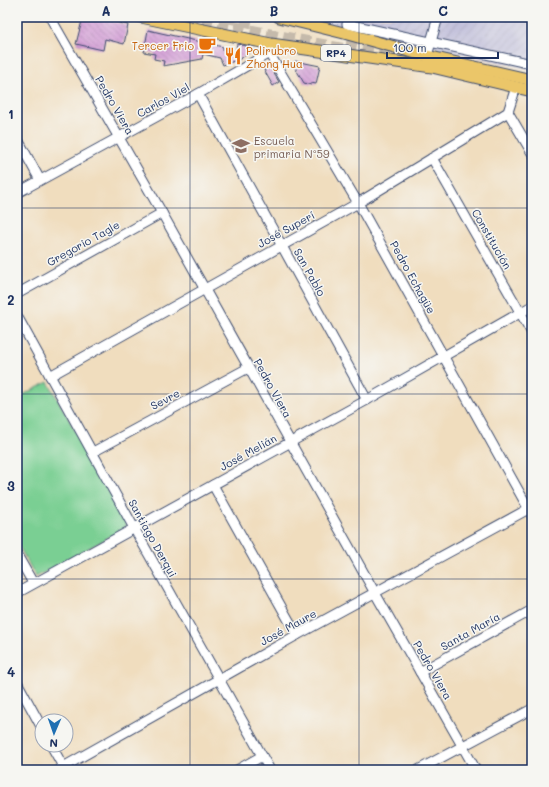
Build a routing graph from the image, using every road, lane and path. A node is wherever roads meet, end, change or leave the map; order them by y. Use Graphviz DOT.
graph roads {
  1 [pos="50,17"];
  2 [pos="141,17"];
  3 [pos="279,17"];
  4 [pos="438,17"];
  5 [pos="347,24"];
  6 [pos="431,42"];
  7 [pos="270,48"];
  8 [pos="427,56"];
  9 [pos="532,64"];
  10 [pos="532,80"];
  11 [pos="516,87"];
  12 [pos="532,91"];
  13 [pos="198,94"];
  14 [pos="508,112"];
  15 [pos="119,137"];
  16 [pos="17,138"];
  17 [pos="532,153"];
  18 [pos="432,158"];
  19 [pos="40,180"];
  20 [pos="17,193"];
  21 [pos="358,203"];
  22 [pos="162,212"];
  23 [pos="282,245"];
  24 [pos="204,289"];
  25 [pos="17,294"];
  26 [pos="532,306"];
  27 [pos="520,313"];
  28 [pos="17,316"];
  29 [pos="532,333"];
  30 [pos="443,356"];
  31 [pos="248,368"];
  32 [pos="50,376"];
  33 [pos="367,400"];
  34 [pos="290,442"];
  35 [pos="93,452"];
  36 [pos="213,485"];
  37 [pos="531,510"];
  38 [pos="134,528"];
  39 [pos="17,555"];
  40 [pos="33,583"];
  41 [pos="17,593"];
  42 [pos="375,593"];
  43 [pos="532,610"];
  44 [pos="297,635"];
  45 [pos="420,672"];
  46 [pos="219,680"];
  47 [pos="17,682"];
  48 [pos="532,709"];
  49 [pos="34,713"];
  50 [pos="463,746"];
  51 [pos="55,753"];
  52 [pos="262,756"];
  53 [pos="62,769"];
  54 [pos="238,770"];
  55 [pos="270,770"];
  56 [pos="418,770"];
  57 [pos="476,770"];
  1 -- 15 [label="street, Pedro Viera"];
  2 -- 7 [label="main road, RP4"];
  3 -- 5 [label="main road, RP4"];
  4 -- 6 [label="street"];
  5 -- 6 [label="street"];
  5 -- 8 [label="main road, RP4"];
  6 -- 8 [label="street"];
  6 -- 9 [label="street"];
  7 -- 11 [label="main road, RP4"];
  7 -- 13 [label="street, Carlos Viel"];
  7 -- 21 [label="street, Pedro Echagüe"];
  8 -- 10 [label="main road, RP4"];
  11 -- 12 [label="main road, RP4"];
  11 -- 14 [label="street"];
  13 -- 15 [label="street, Carlos Viel"];
  13 -- 23 [label="street, San Pablo"];
  14 -- 17 [label="street"];
  14 -- 18 [label="street, José Superí"];
  15 -- 19 [label="street, Carlos Viel"];
  15 -- 22 [label="street, Pedro Viera"];
  16 -- 19 [label="street"];
  18 -- 21 [label="street, José Superí"];
  18 -- 27 [label="street, Constitución"];
  19 -- 20 [label="street, Carlos Viel"];
  21 -- 23 [label="street, José Superí"];
  21 -- 30 [label="street, Pedro Echagüe"];
  22 -- 24 [label="street, Pedro Viera"];
  22 -- 25 [label="street, Gregorio Tagle"];
  23 -- 24 [label="street, José Superí"];
  23 -- 33 [label="street, San Pablo"];
  24 -- 31 [label="street, Pedro Viera"];
  24 -- 32 [label="street, José Superí"];
  26 -- 27 [label="street, José Melián"];
  27 -- 29 [label="street, Constitución"];
  27 -- 30 [label="street, José Melián"];
  28 -- 32 [label="street, Santiago Derqui"];
  30 -- 33 [label="street, José Melián"];
  30 -- 37 [label="street, Pedro Echagüe"];
  31 -- 34 [label="street, Pedro Viera"];
  31 -- 35 [label="street, Sevre"];
  32 -- 35 [label="street, Santiago Derqui"];
  33 -- 34 [label="street, José Melián"];
  34 -- 36 [label="street, José Melián"];
  34 -- 42 [label="street, Pedro Viera"];
  35 -- 38 [label="street, Santiago Derqui"];
  36 -- 38 [label="street, José Melián"];
  36 -- 44 [label="street"];
  37 -- 42 [label="street, José Maure"];
  38 -- 40 [label="street, José Melián"];
  38 -- 46 [label="street, Santiago Derqui"];
  39 -- 40 [label="street"];
  40 -- 41 [label="street, José Melián"];
  42 -- 44 [label="street, José Maure"];
  42 -- 45 [label="street, Pedro Viera"];
  43 -- 45 [label="street, Santa María"];
  44 -- 46 [label="street, José Maure"];
  45 -- 50 [label="street, Pedro Viera"];
  46 -- 52 [label="street, Santiago Derqui"];
  46 -- 53 [label="street, José Maure"];
  47 -- 49 [label="street"];
  48 -- 50 [label="street"];
  50 -- 56 [label="street"];
  50 -- 57 [label="street, Pedro Viera"];
  51 -- 53 [label="street"];
  52 -- 54 [label="street"];
  52 -- 55 [label="street, Santiago Derqui"];
}
